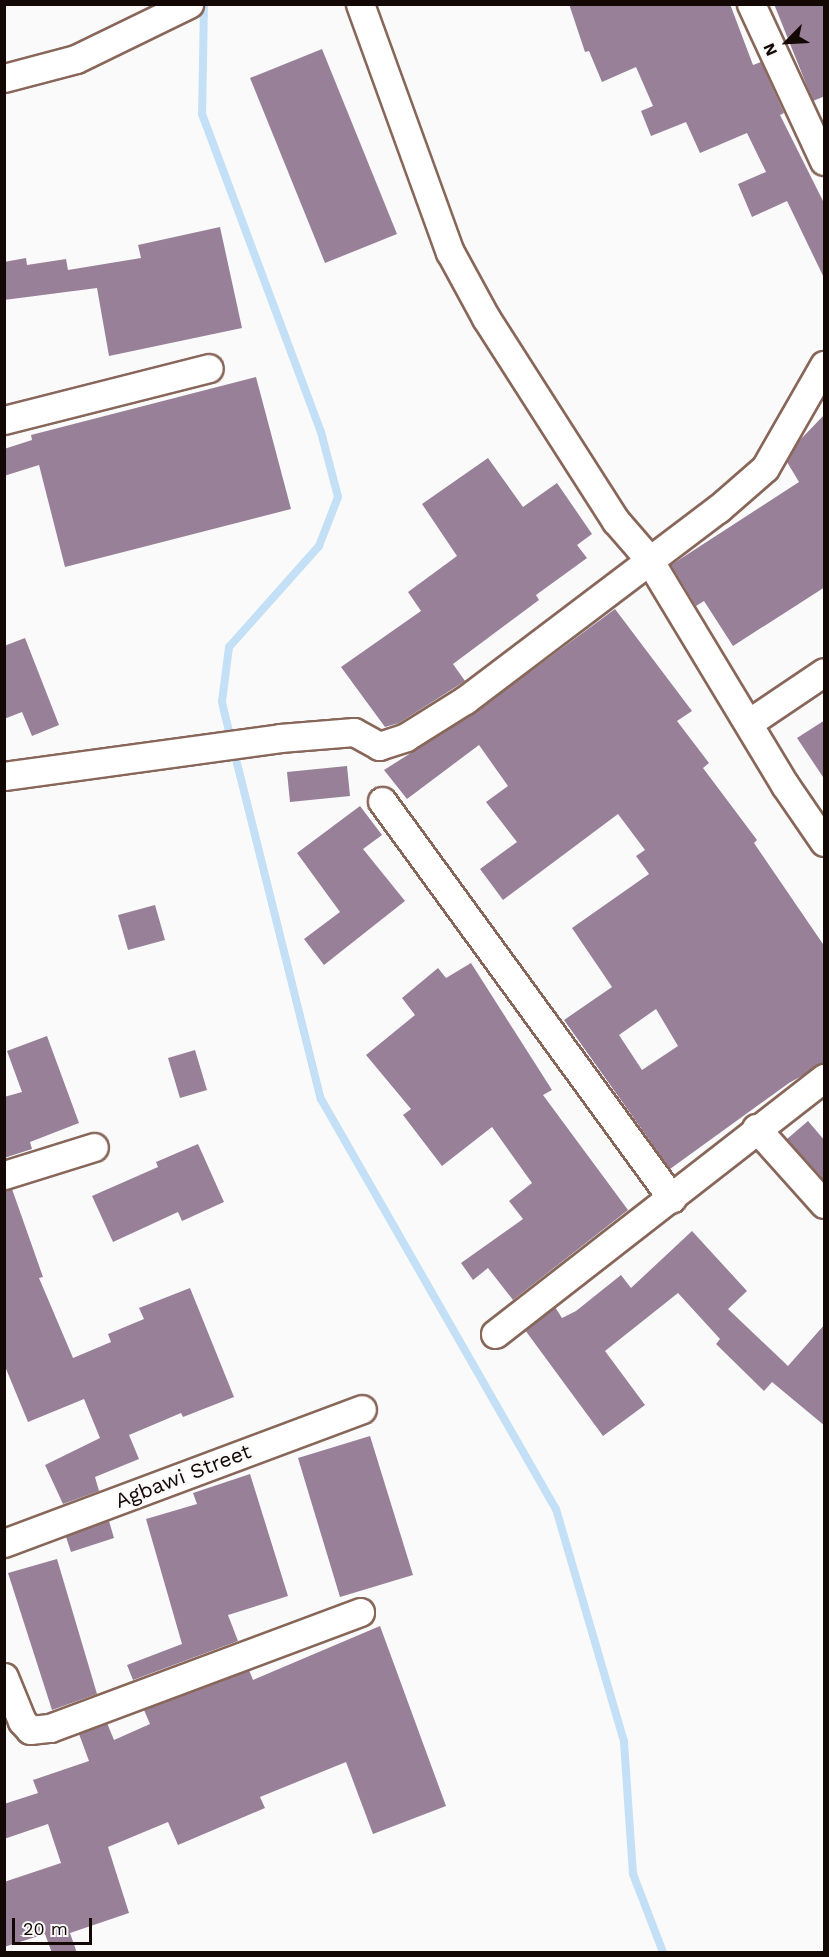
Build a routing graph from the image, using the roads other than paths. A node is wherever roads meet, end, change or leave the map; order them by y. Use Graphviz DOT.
graph roads {
  1 [pos="189,4"];
  2 [pos="360,4"];
  3 [pos="751,4"];
  4 [pos="4,78"];
  5 [pos="825,160"];
  6 [pos="825,365"];
  7 [pos="209,368"];
  8 [pos="4,420"];
  9 [pos="648,558"];
  10 [pos="825,672"];
  11 [pos="750,722"];
  12 [pos="4,776"];
  13 [pos="381,801"];
  14 [pos="825,842"];
  15 [pos="825,1078"];
  16 [pos="756,1128"];
  17 [pos="94,1147"];
  18 [pos="4,1175"];
  19 [pos="672,1199"];
  20 [pos="825,1204"];
  21 [pos="495,1334"];
  22 [pos="362,1409"];
  23 [pos="4,1543"];
  24 [pos="360,1612"];
  25 [pos="4,1677"];
  1 -- 4 [label="street"];
  2 -- 9 [label="street"];
  3 -- 5 [label="street"];
  6 -- 9 [label="street"];
  7 -- 8 [label="street"];
  9 -- 11 [label="street"];
  9 -- 12 [label="street"];
  10 -- 11 [label="street"];
  11 -- 14 [label="street"];
  13 -- 19 [label="street"];
  15 -- 16 [label="street"];
  16 -- 19 [label="street"];
  16 -- 20 [label="street"];
  17 -- 18 [label="street"];
  19 -- 21 [label="street"];
  22 -- 23 [label="street, Agbawi Street"];
  24 -- 25 [label="street"];
}
